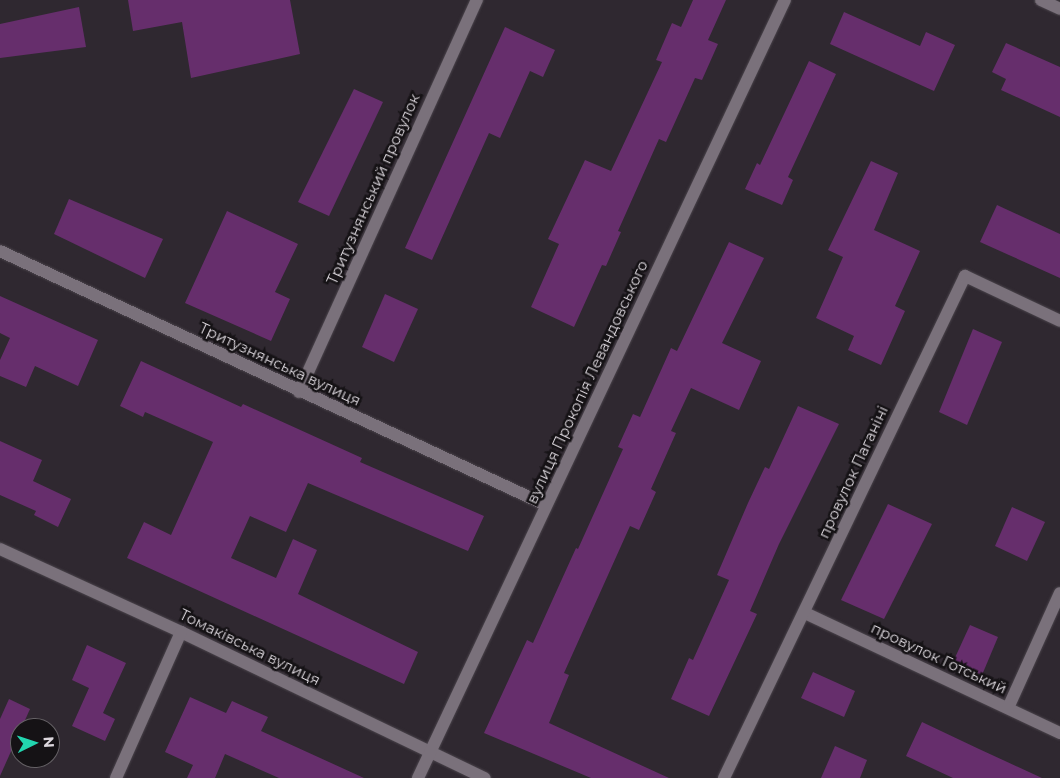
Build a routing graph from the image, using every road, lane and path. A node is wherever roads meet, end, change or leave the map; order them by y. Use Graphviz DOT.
graph roads {
  1 [pos="476,0"];
  2 [pos="785,0"];
  3 [pos="1041,0"];
  4 [pos="1060,9"];
  5 [pos="0,251"];
  6 [pos="1060,321"];
  7 [pos="299,392"];
  8 [pos="546,505"];
  9 [pos="0,549"];
  10 [pos="1060,593"];
  11 [pos="805,612"];
  12 [pos="181,632"];
  13 [pos="1008,708"];
  14 [pos="1060,732"];
  15 [pos="430,752"];
  16 [pos="116,778"];
  17 [pos="418,778"];
  18 [pos="485,778"];
  19 [pos="724,778"];
  1 -- 7 [label="street, Тритузнянський провулок"];
  2 -- 8 [label="street, вулиця Прокопія Левандовського"];
  3 -- 4 [label="street"];
  5 -- 7 [label="street, Тритузнянська вулиця"];
  6 -- 11 [label="street, провулок Паганіні"];
  7 -- 8 [label="street, Тритузнянська вулиця"];
  8 -- 15 [label="street, вулиця Прокопія Левандовського"];
  9 -- 12 [label="street, Томаківська вулиця"];
  10 -- 13 [label="street"];
  11 -- 13 [label="street, провулок Готський"];
  11 -- 19 [label="street, провулок Паганіні"];
  12 -- 15 [label="street, Томаківська вулиця"];
  12 -- 16 [label="street"];
  13 -- 14 [label="street, провулок Готський"];
  15 -- 17 [label="street, вулиця Прокопія Левандовського"];
  15 -- 18 [label="street, Томаківська вулиця"];
}
